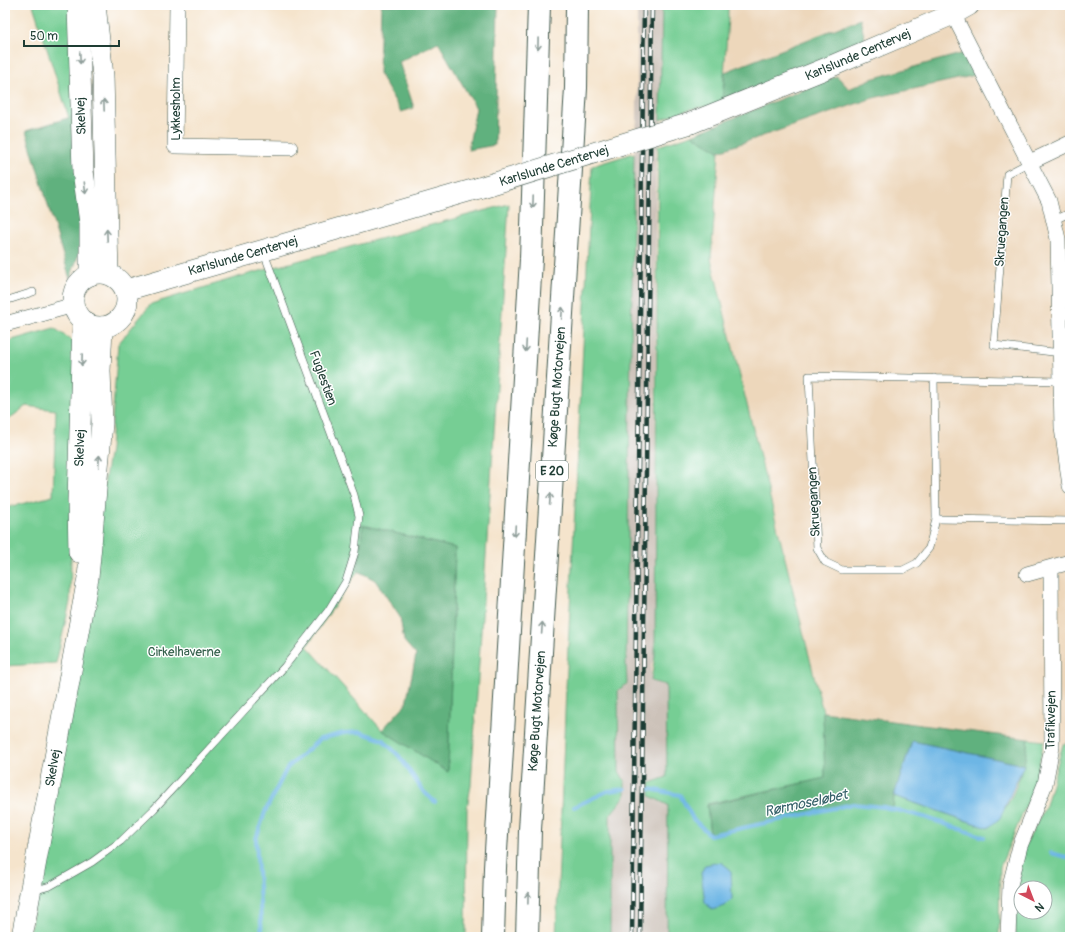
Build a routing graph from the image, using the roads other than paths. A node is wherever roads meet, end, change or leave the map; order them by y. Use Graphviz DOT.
graph roads {
  1 [pos="78,5"];
  2 [pos="96,5"];
  3 [pos="177,5"];
  4 [pos="539,5"];
  5 [pos="577,5"];
  6 [pos="961,10"];
  7 [pos="1070,143"];
  8 [pos="290,148"];
  9 [pos="1030,162"];
  10 [pos="1070,213"];
  11 [pos="1054,220"];
  12 [pos="263,249"];
  13 [pos="99,274"];
  14 [pos="126,290"];
  15 [pos="33,292"];
  16 [pos="5,301"];
  17 [pos="86,317"];
  18 [pos="5,324"];
  19 [pos="1060,353"];
  20 [pos="934,378"];
  21 [pos="1060,381"];
  22 [pos="1070,486"];
  23 [pos="936,519"];
  24 [pos="1070,521"];
  25 [pos="1070,562"];
  26 [pos="1051,568"];
  27 [pos="1027,574"];
  28 [pos="31,892"];
  29 [pos="22,937"];
  30 [pos="493,937"];
  31 [pos="528,937"];
  32 [pos="1008,937"];
  1 -- 13 [label="street, Skelvej, one-way"];
  13 -- 2 [label="street, Skelvej, one-way"];
  3 -- 8 [label="street, Lykkesholm"];
  4 -- 30 [label="highway, E 20, one-way"];
  31 -- 5 [label="highway, Køge Bugt Motorvejen / E 20, one-way"];
  6 -- 9 [label="street"];
  6 -- 12 [label="street, Karlslunde Centervej, bridge"];
  7 -- 9 [label="street"];
  9 -- 11 [label="street"];
  9 -- 19 [label="lane, Skruegangen"];
  10 -- 11 [label="lane"];
  11 -- 19 [label="street"];
  12 -- 14 [label="street, Karlslunde Centervej"];
  12 -- 28 [label="lane, Fuglestien"];
  13 -- 14 [label="street"];
  13 -- 17 [label="street"];
  14 -- 17 [label="street"];
  15 -- 16 [label="lane"];
  17 -- 18 [label="street"];
  17 -- 28 [label="street, Skelvej"];
  19 -- 21 [label="street"];
  20 -- 21 [label="lane, Skruegangen"];
  20 -- 23 [label="lane, Skruegangen"];
  20 -- 23 [label="lane, Skruegangen"];
  21 -- 22 [label="street"];
  23 -- 24 [label="lane"];
  25 -- 26 [label="street"];
  26 -- 27 [label="street"];
  26 -- 32 [label="street, Trafikvejen"];
  28 -- 29 [label="street, Skelvej"];
}
